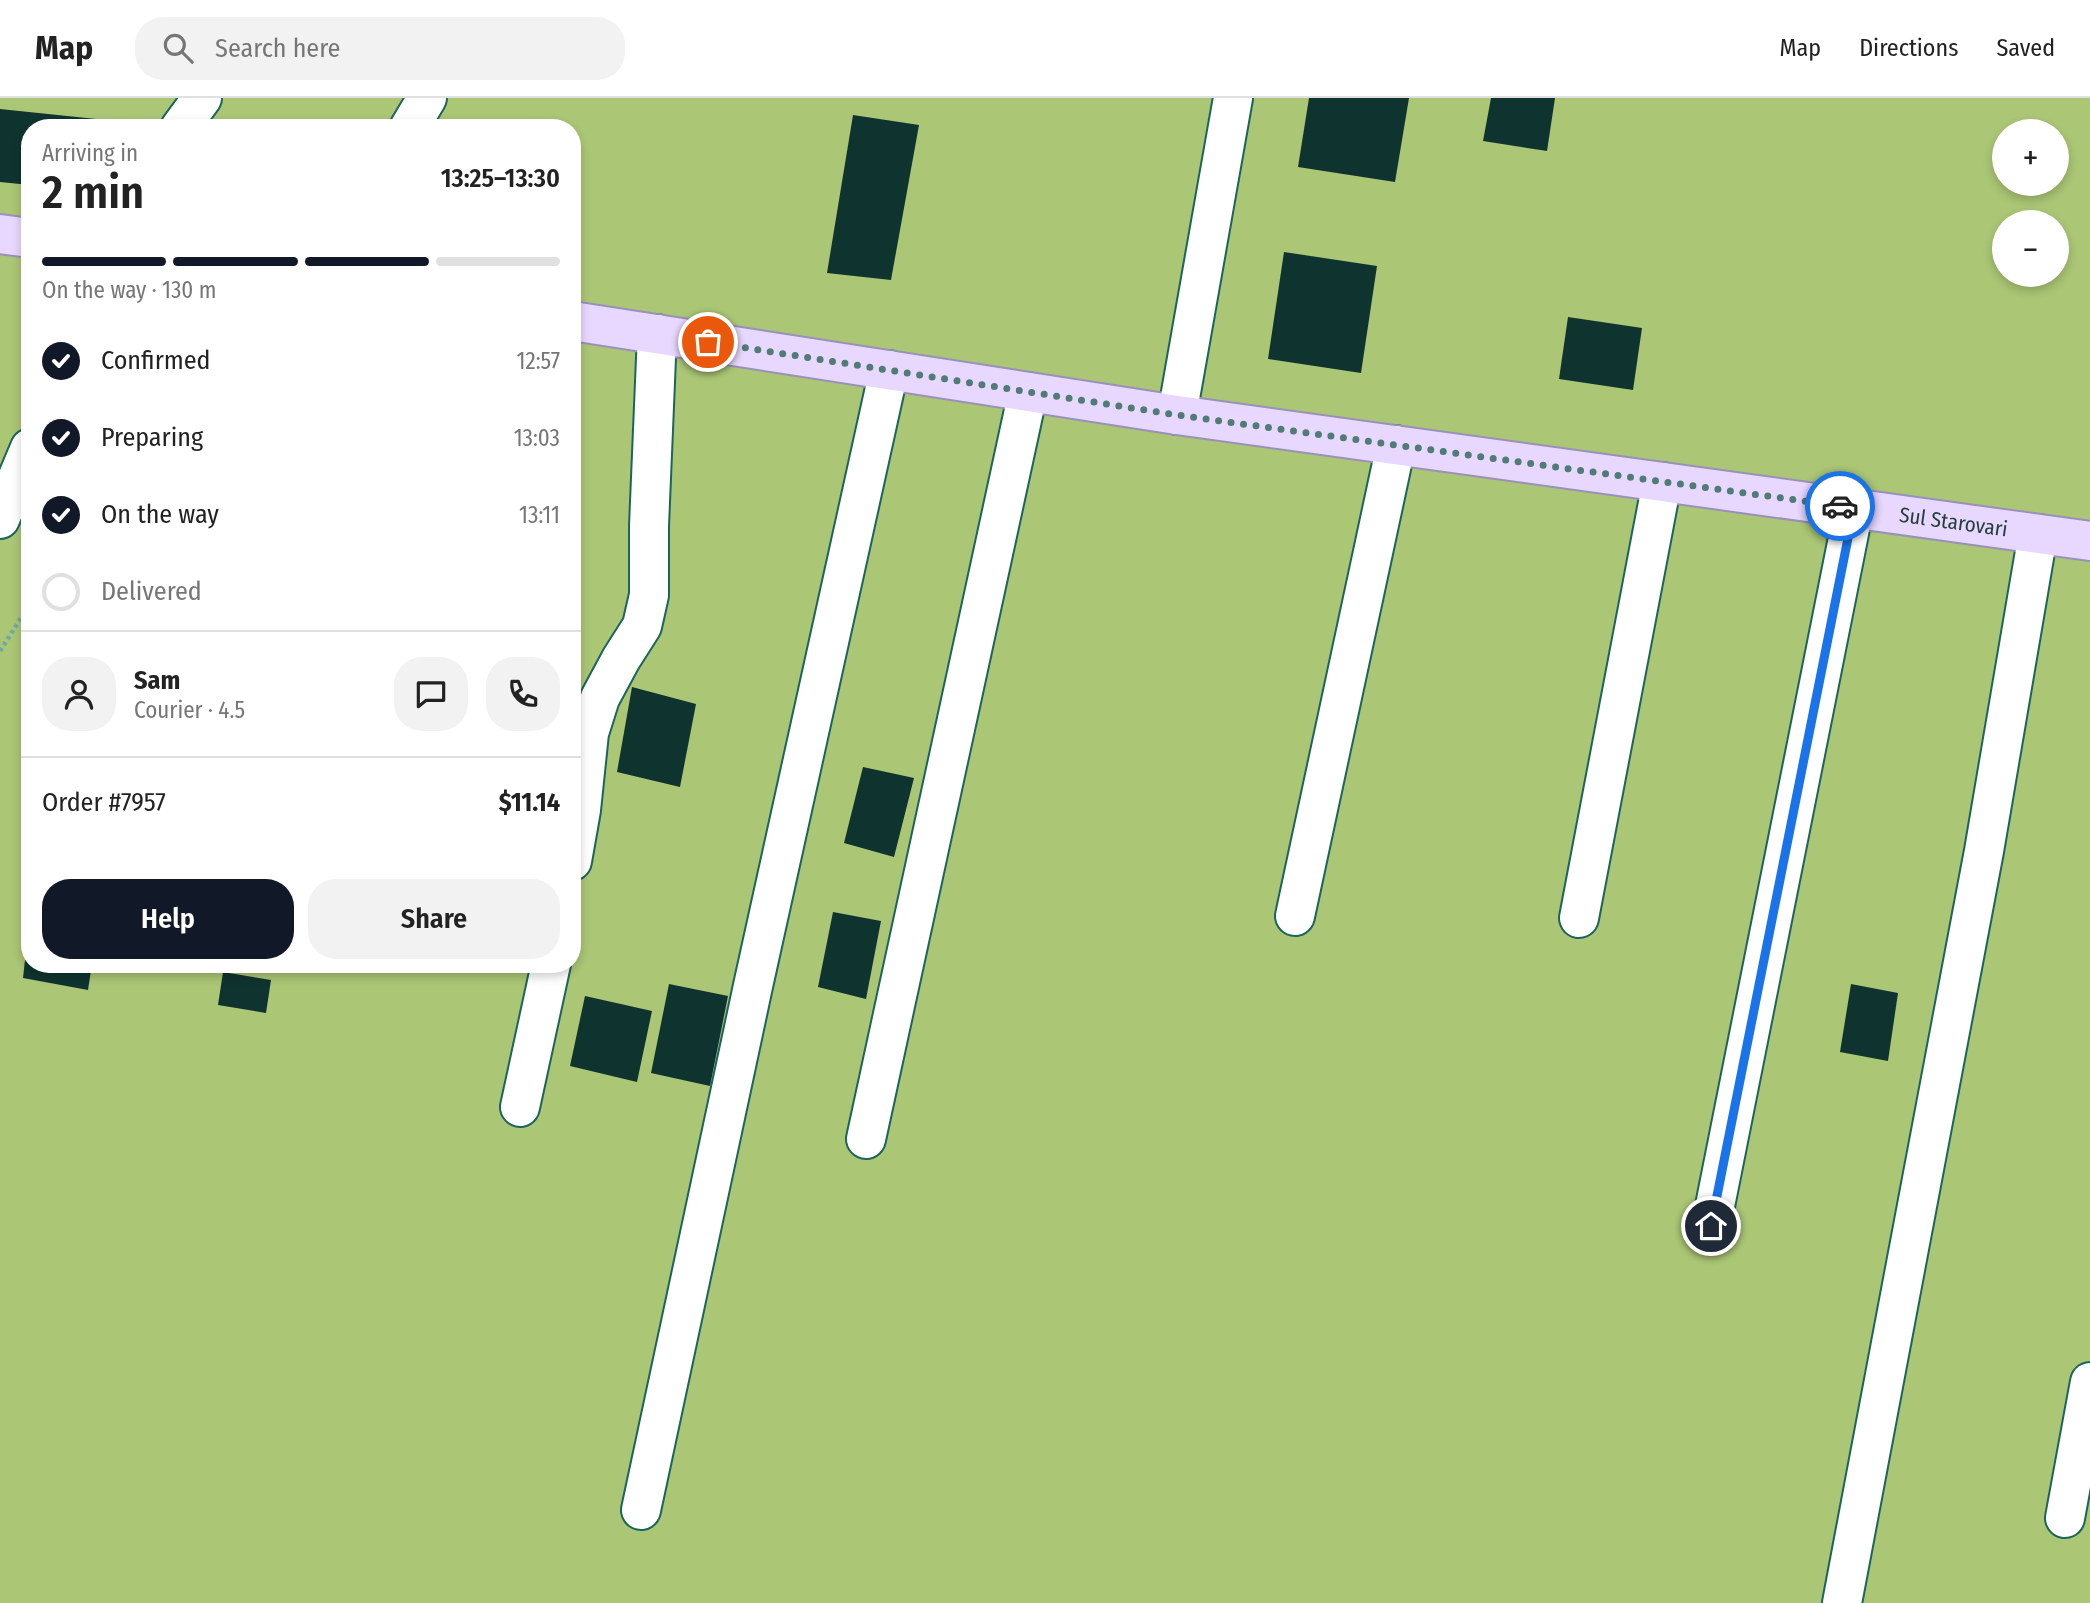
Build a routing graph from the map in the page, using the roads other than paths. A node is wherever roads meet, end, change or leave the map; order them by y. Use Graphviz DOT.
graph roads {
  1 [pos="202,98"];
  2 [pos="426,98"];
  3 [pos="1233,98"];
  4 [pos="187,119"];
  5 [pos="415,119"];
  6 [pos="0,234"];
  7 [pos="21,237"];
  8 [pos="581,322"];
  9 [pos="657,334"];
  10 [pos="889,370"];
  11 [pos="1028,392"];
  12 [pos="1177,415"];
  13 [pos="1396,445"];
  14 [pos="21,469"];
  15 [pos="1662,482"];
  16 [pos="1854,508"];
  17 [pos="0,519"];
  18 [pos="2038,534"];
  19 [pos="2090,541"];
  20 [pos="581,810"];
  21 [pos="1295,916"];
  22 [pos="1579,918"];
  23 [pos="549,973"];
  24 [pos="520,1107"];
  25 [pos="866,1139"];
  26 [pos="1711,1226"];
  27 [pos="2090,1382"];
  28 [pos="641,1510"];
  29 [pos="2065,1518"];
  30 [pos="1842,1603"];
  1 -- 4 [label="street"];
  2 -- 5 [label="street"];
  3 -- 12 [label="street"];
  6 -- 7 [label="main road"];
  8 -- 9 [label="main road, Sul Starovari"];
  9 -- 10 [label="main road, Sul Starovari"];
  9 -- 20 [label="street"];
  10 -- 11 [label="main road, Sul Starovari"];
  10 -- 28 [label="street"];
  11 -- 12 [label="main road, Sul Starovari"];
  11 -- 25 [label="street"];
  12 -- 13 [label="main road, Sul Starovari"];
  13 -- 15 [label="main road, Sul Starovari"];
  13 -- 21 [label="street"];
  14 -- 17 [label="street"];
  15 -- 16 [label="main road, Sul Starovari"];
  15 -- 22 [label="street"];
  16 -- 18 [label="main road, Sul Starovari"];
  16 -- 26 [label="street"];
  18 -- 19 [label="main road, Sul Starovari"];
  18 -- 30 [label="street"];
  23 -- 24 [label="street"];
  27 -- 29 [label="street"];
}
